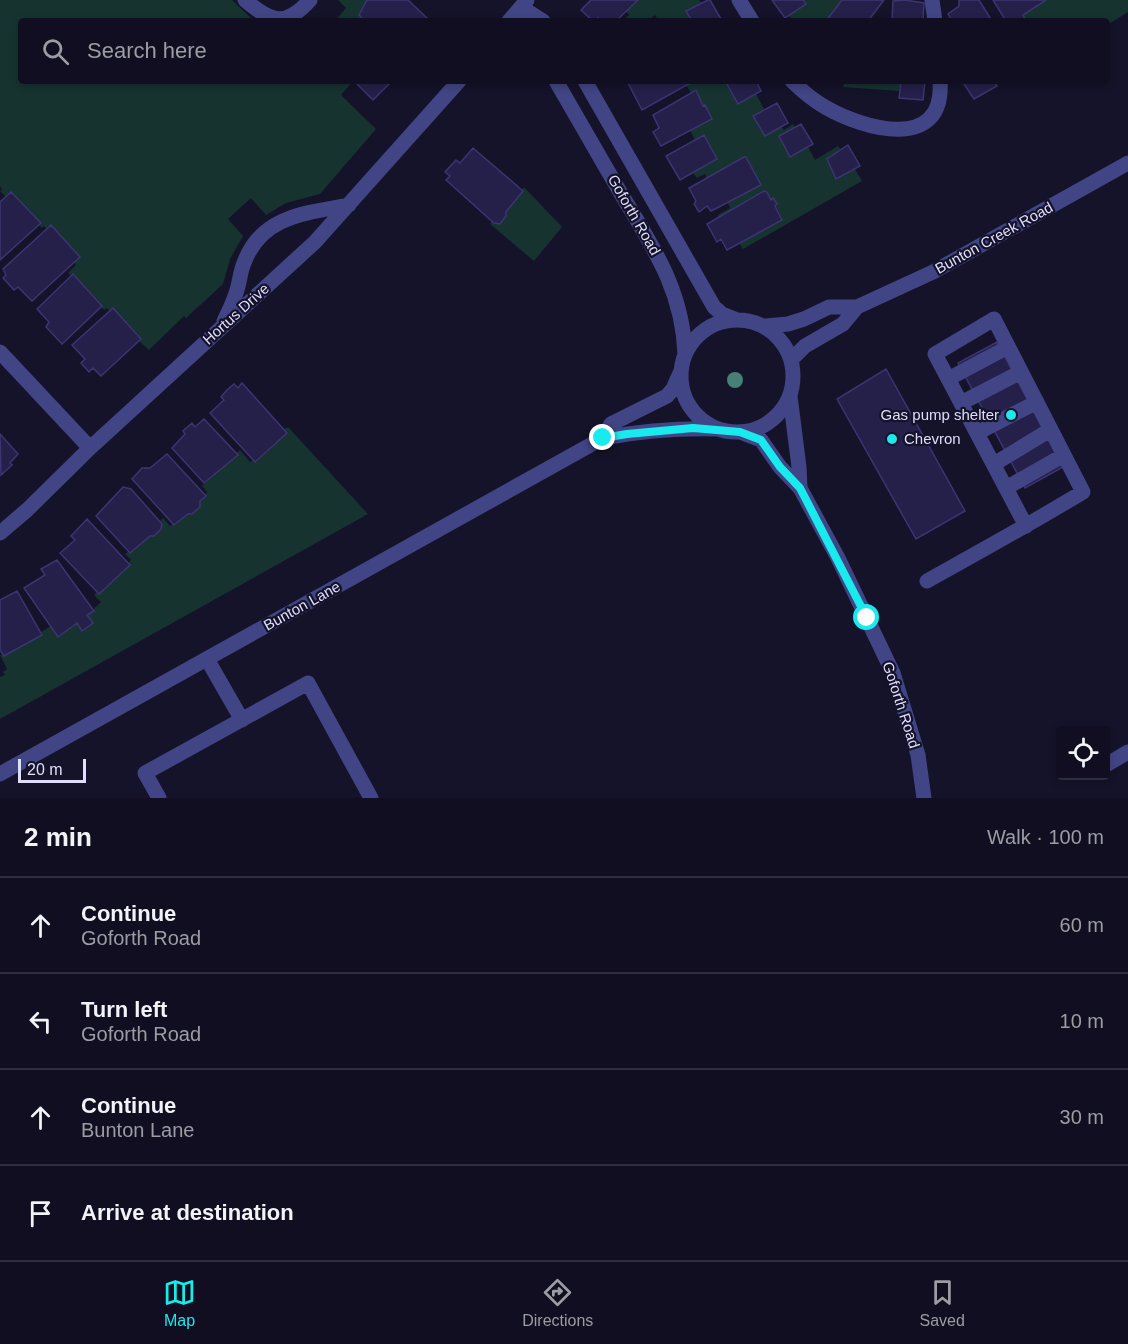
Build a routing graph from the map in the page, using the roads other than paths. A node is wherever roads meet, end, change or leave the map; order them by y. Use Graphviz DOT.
graph roads {
  1 [pos="245,0"];
  2 [pos="310,0"];
  3 [pos="739,0"];
  4 [pos="932,0"];
  5 [pos="522,7"];
  6 [pos="270,18"];
  7 [pos="286,18"];
  8 [pos="512,18"];
  9 [pos="538,18"];
  10 [pos="750,18"];
  11 [pos="935,18"];
  12 [pos="456,84"];
  13 [pos="558,84"];
  14 [pos="587,84"];
  15 [pos="795,84"];
  16 [pos="940,84"];
  17 [pos="1128,163"];
  18 [pos="349,205"];
  19 [pos="857,306"];
  20 [pos="737,320"];
  21 [pos="222,326"];
  22 [pos="766,326"];
  23 [pos="1008,347"];
  24 [pos="0,352"];
  25 [pos="791,360"];
  26 [pos="683,365"];
  27 [pos="1021,372"];
  28 [pos="948,379"];
  29 [pos="790,396"];
  30 [pos="1036,402"];
  31 [pos="962,403"];
  32 [pos="718,429"];
  33 [pos="1050,430"];
  34 [pos="740,432"];
  35 [pos="977,433"];
  36 [pos="603,438"];
  37 [pos="90,448"];
  38 [pos="1064,455"];
  39 [pos="994,464"];
  40 [pos="800,488"];
  41 [pos="1006,488"];
  42 [pos="1026,526"];
  43 [pos="0,532"];
  44 [pos="927,581"];
  45 [pos="207,659"];
  46 [pos="242,720"];
  47 [pos="1128,752"];
  48 [pos="1110,763"];
  49 [pos="0,774"];
  50 [pos="159,798"];
  51 [pos="371,798"];
  52 [pos="924,798"];
  1 -- 6 [label="street"];
  2 -- 7 [label="street"];
  3 -- 10 [label="street"];
  4 -- 11 [label="street"];
  5 -- 8 [label="street"];
  5 -- 9 [label="street"];
  12 -- 18 [label="street, Hortus Drive"];
  13 -- 26 [label="street, Goforth Road"];
  14 -- 20 [label="street, Goforth Road"];
  15 -- 16 [label="street"];
  17 -- 19 [label="street, Bunton Creek Road"];
  18 -- 21 [label="street, Hortus Drive"];
  18 -- 21 [label="street"];
  19 -- 22 [label="street, Bunton Creek Road"];
  19 -- 25 [label="street, Bunton Creek Road"];
  20 -- 22 [label="street"];
  20 -- 26 [label="street"];
  21 -- 37 [label="street, Hortus Drive"];
  22 -- 25 [label="street"];
  23 -- 27 [label="street"];
  23 -- 28 [label="street"];
  23 -- 28 [label="street"];
  24 -- 37 [label="street"];
  25 -- 29 [label="street"];
  26 -- 32 [label="street"];
  26 -- 36 [label="street, Bunton Lane"];
  27 -- 30 [label="street"];
  27 -- 31 [label="street"];
  28 -- 31 [label="street"];
  29 -- 34 [label="street"];
  29 -- 40 [label="street, Goforth Road"];
  30 -- 33 [label="street"];
  30 -- 35 [label="street"];
  31 -- 35 [label="street"];
  32 -- 34 [label="street"];
  32 -- 36 [label="street, Bunton Lane"];
  33 -- 38 [label="street"];
  33 -- 39 [label="street"];
  34 -- 40 [label="street, Goforth Road"];
  35 -- 39 [label="street"];
  36 -- 45 [label="street, Bunton Lane"];
  37 -- 43 [label="street, Hortus Drive"];
  38 -- 41 [label="street"];
  38 -- 42 [label="street"];
  39 -- 41 [label="street"];
  40 -- 52 [label="street, Goforth Road"];
  41 -- 42 [label="street"];
  42 -- 44 [label="street"];
  45 -- 46 [label="street"];
  45 -- 49 [label="street, Bunton Lane"];
  46 -- 50 [label="street"];
  46 -- 51 [label="street"];
  47 -- 48 [label="street"];
}
